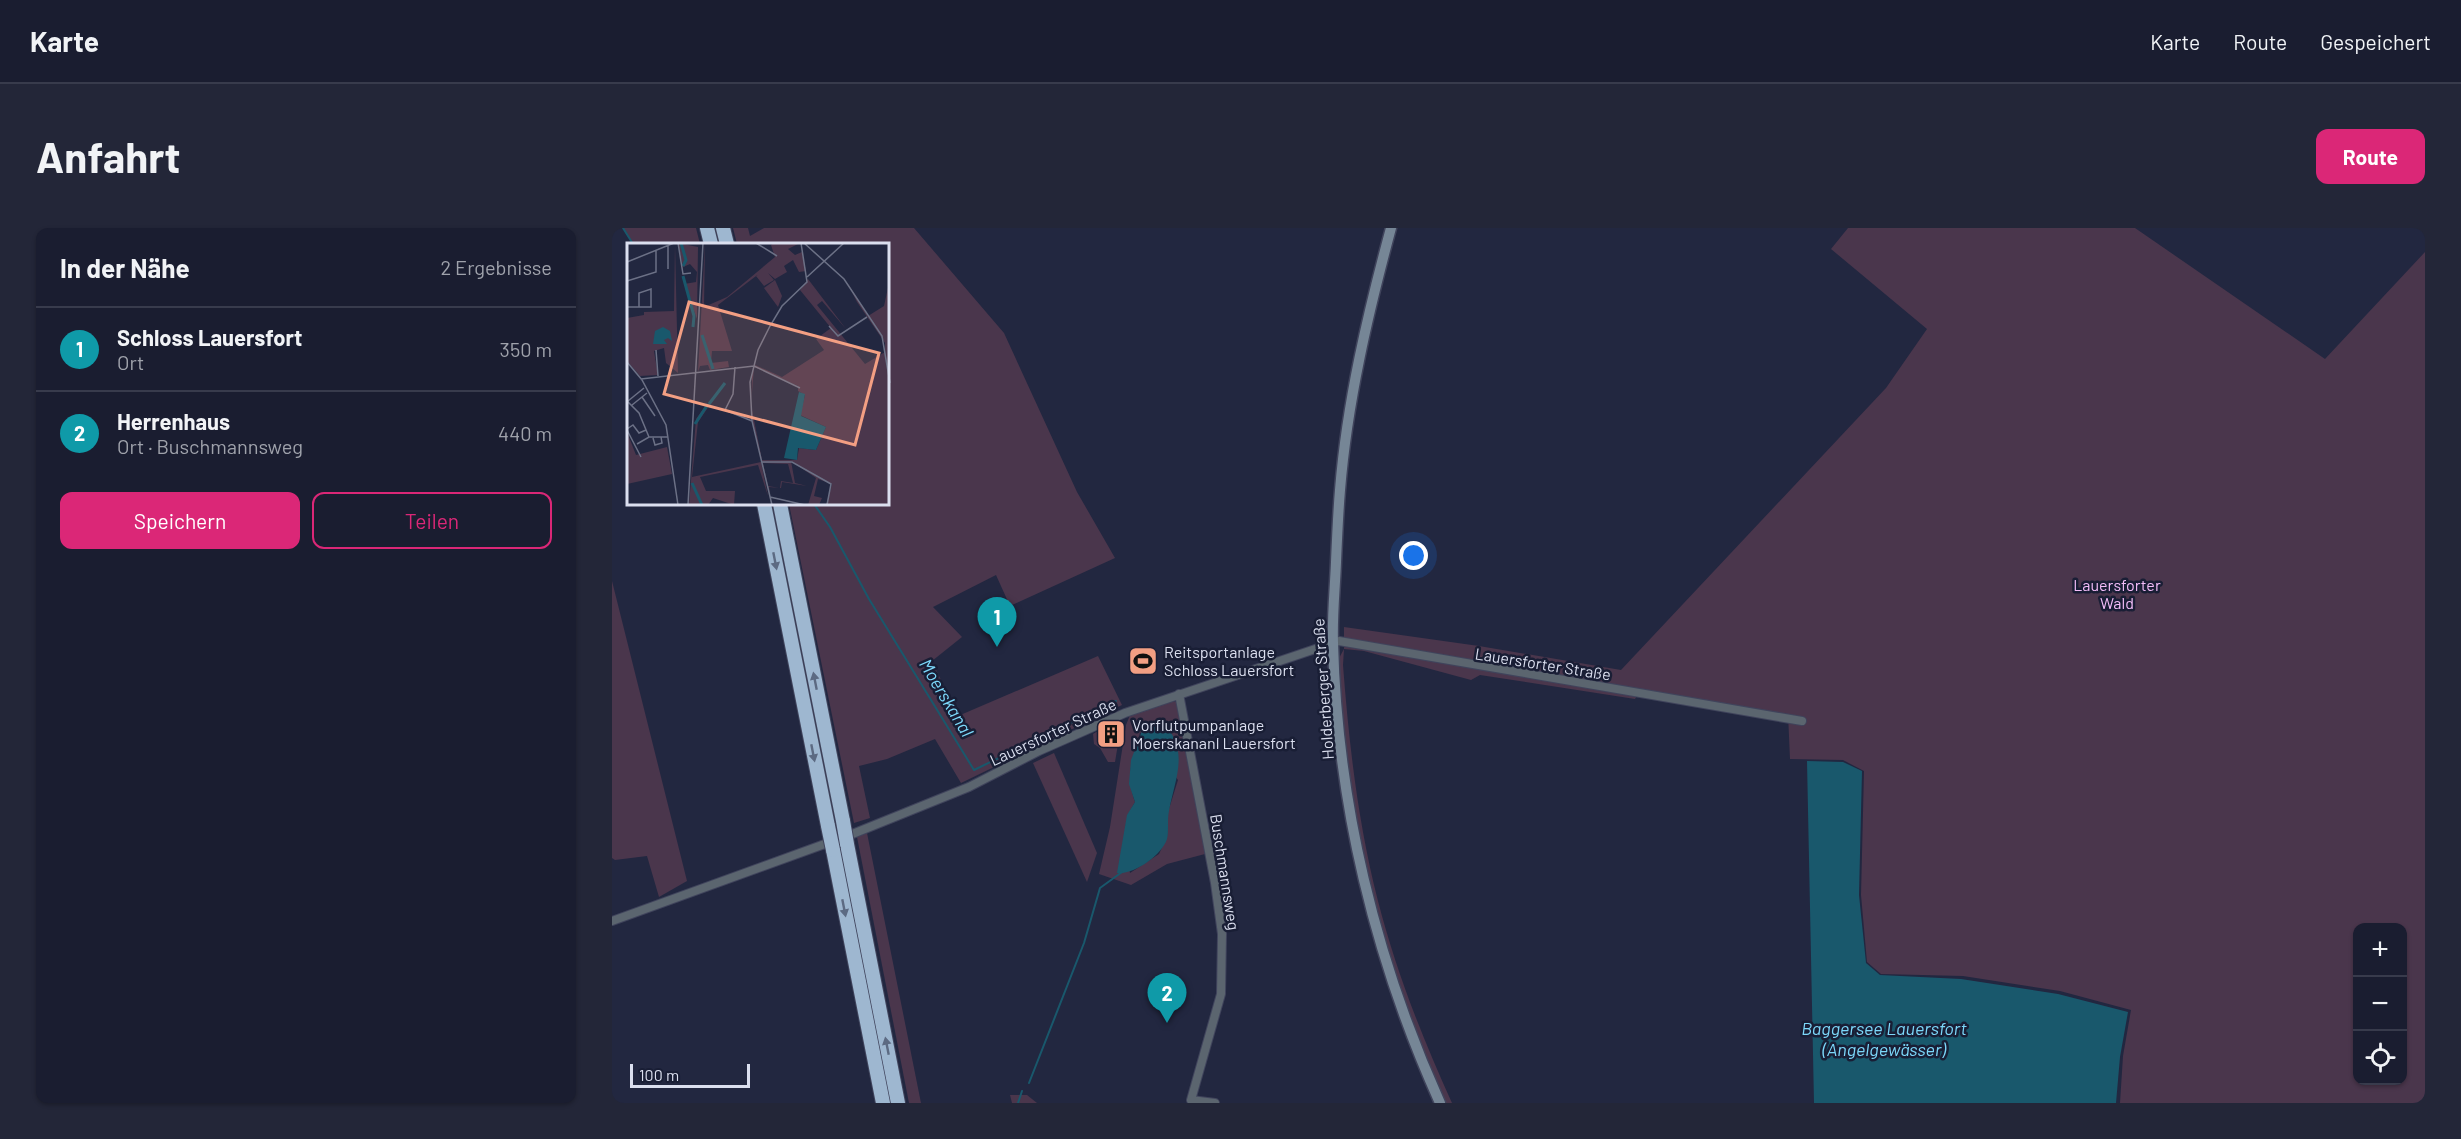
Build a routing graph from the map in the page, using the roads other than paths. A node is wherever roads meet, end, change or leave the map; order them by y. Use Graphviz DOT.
graph roads {
  1 [pos="707,228"];
  2 [pos="723,228"];
  3 [pos="1391,228"];
  4 [pos="711,243"];
  5 [pos="727,243"];
  6 [pos="764,506"];
  7 [pos="780,506"];
  8 [pos="1333,643"];
  9 [pos="1179,694"];
  10 [pos="1802,721"];
  11 [pos="612,921"];
  12 [pos="883,1103"];
  13 [pos="898,1103"];
  14 [pos="1215,1103"];
  15 [pos="1440,1103"];
  1 -- 4 [label="highway"];
  2 -- 5 [label="highway"];
  3 -- 8 [label="main road, Holderberger Straße"];
  6 -- 12 [label="highway, one-way, bridge"];
  13 -- 7 [label="highway, one-way, bridge"];
  8 -- 9 [label="street, Lauersforter Straße"];
  8 -- 10 [label="street, Lauersforter Straße"];
  8 -- 15 [label="main road, Holderberger Straße"];
  9 -- 11 [label="street, Lauersforter Straße"];
  9 -- 14 [label="street, Buschmannsweg"];
}
